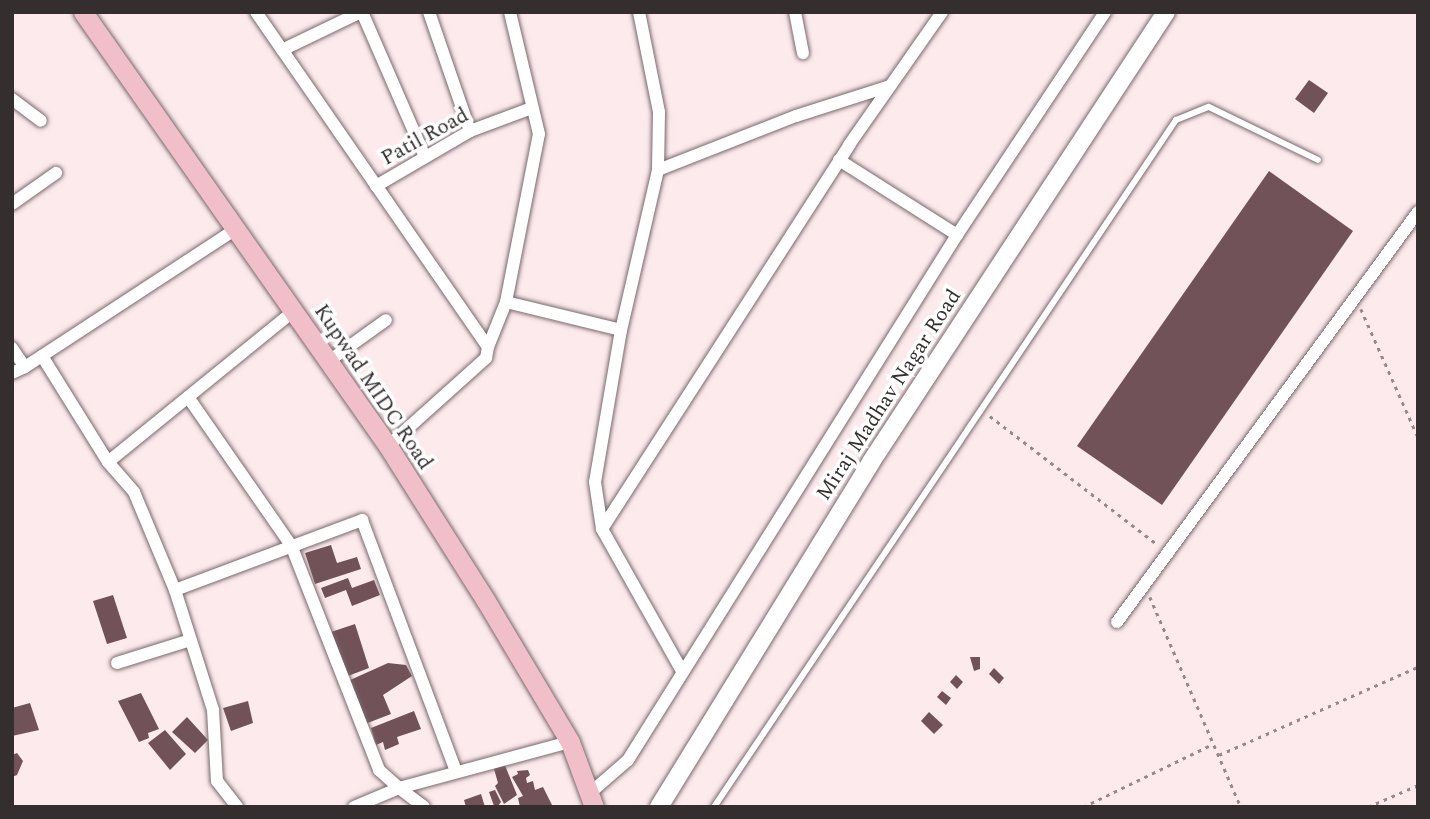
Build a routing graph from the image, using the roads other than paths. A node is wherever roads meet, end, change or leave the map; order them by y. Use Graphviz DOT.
graph roads {
  1 [pos="83,12"];
  2 [pos="256,12"];
  3 [pos="362,12"];
  4 [pos="429,12"];
  5 [pos="510,12"];
  6 [pos="639,12"];
  7 [pos="795,12"];
  8 [pos="943,12"];
  9 [pos="1105,12"];
  10 [pos="1166,12"];
  11 [pos="282,50"];
  12 [pos="803,53"];
  13 [pos="890,86"];
  14 [pos="12,99"];
  15 [pos="533,108"];
  16 [pos="41,121"];
  17 [pos="470,131"];
  18 [pos="425,158"];
  19 [pos="839,160"];
  20 [pos="1318,160"];
  21 [pos="658,170"];
  22 [pos="56,173"];
  23 [pos="376,186"];
  24 [pos="12,204"];
  25 [pos="1418,212"];
  26 [pos="236,229"];
  27 [pos="957,235"];
  28 [pos="506,302"];
  29 [pos="294,311"];
  30 [pos="386,320"];
  31 [pos="621,330"];
  32 [pos="488,347"];
  33 [pos="12,348"];
  34 [pos="42,356"];
  35 [pos="329,361"];
  36 [pos="25,367"];
  37 [pos="12,373"];
  38 [pos="188,397"];
  39 [pos="388,446"];
  40 [pos="108,462"];
  41 [pos="602,529"];
  42 [pos="291,545"];
  43 [pos="175,590"];
  44 [pos="1117,622"];
  45 [pos="191,640"];
  46 [pos="117,663"];
  47 [pos="682,671"];
  48 [pos="570,742"];
  49 [pos="456,772"];
  50 [pos="399,788"];
  51 [pos="592,800"];
  52 [pos="237,807"];
  53 [pos="354,807"];
  54 [pos="424,807"];
  55 [pos="659,807"];
  56 [pos="714,807"];
  1 -- 26 [label="main road, Kupwad MIDC Road"];
  2 -- 11 [label="street"];
  3 -- 11 [label="street"];
  3 -- 18 [label="street"];
  4 -- 17 [label="street"];
  5 -- 15 [label="street"];
  6 -- 21 [label="street"];
  7 -- 12 [label="street"];
  8 -- 13 [label="street"];
  9 -- 27 [label="street"];
  10 -- 55 [label="street, Miraj Madhav Nagar Road"];
  11 -- 23 [label="street"];
  13 -- 19 [label="street"];
  13 -- 21 [label="street"];
  14 -- 16 [label="street"];
  15 -- 17 [label="street, Patil Road"];
  15 -- 28 [label="street"];
  17 -- 18 [label="street, Patil Road"];
  18 -- 23 [label="street, Patil Road"];
  19 -- 27 [label="street"];
  19 -- 41 [label="street"];
  20 -- 56 [label="lane"];
  21 -- 31 [label="street"];
  22 -- 24 [label="street"];
  23 -- 32 [label="street"];
  25 -- 44 [label="street"];
  26 -- 29 [label="main road, Kupwad MIDC Road"];
  26 -- 34 [label="street"];
  27 -- 47 [label="street"];
  28 -- 31 [label="street"];
  28 -- 32 [label="street"];
  29 -- 35 [label="main road, Kupwad MIDC Road"];
  29 -- 38 [label="street"];
  30 -- 35 [label="street"];
  31 -- 41 [label="street"];
  32 -- 39 [label="street"];
  33 -- 36 [label="street"];
  34 -- 36 [label="street"];
  34 -- 40 [label="street"];
  35 -- 39 [label="main road, Kupwad MIDC Road"];
  36 -- 37 [label="street"];
  38 -- 40 [label="street"];
  38 -- 42 [label="street"];
  39 -- 48 [label="main road, Kupwad MIDC Road"];
  40 -- 43 [label="street"];
  41 -- 47 [label="street"];
  42 -- 43 [label="street"];
  42 -- 49 [label="street"];
  42 -- 50 [label="street"];
  43 -- 45 [label="street"];
  45 -- 46 [label="street"];
  45 -- 52 [label="street"];
  47 -- 51 [label="street"];
  48 -- 49 [label="street"];
  48 -- 51 [label="main road, Kupwad MIDC Road"];
  49 -- 50 [label="street"];
  50 -- 53 [label="street"];
  50 -- 54 [label="street"];
}
